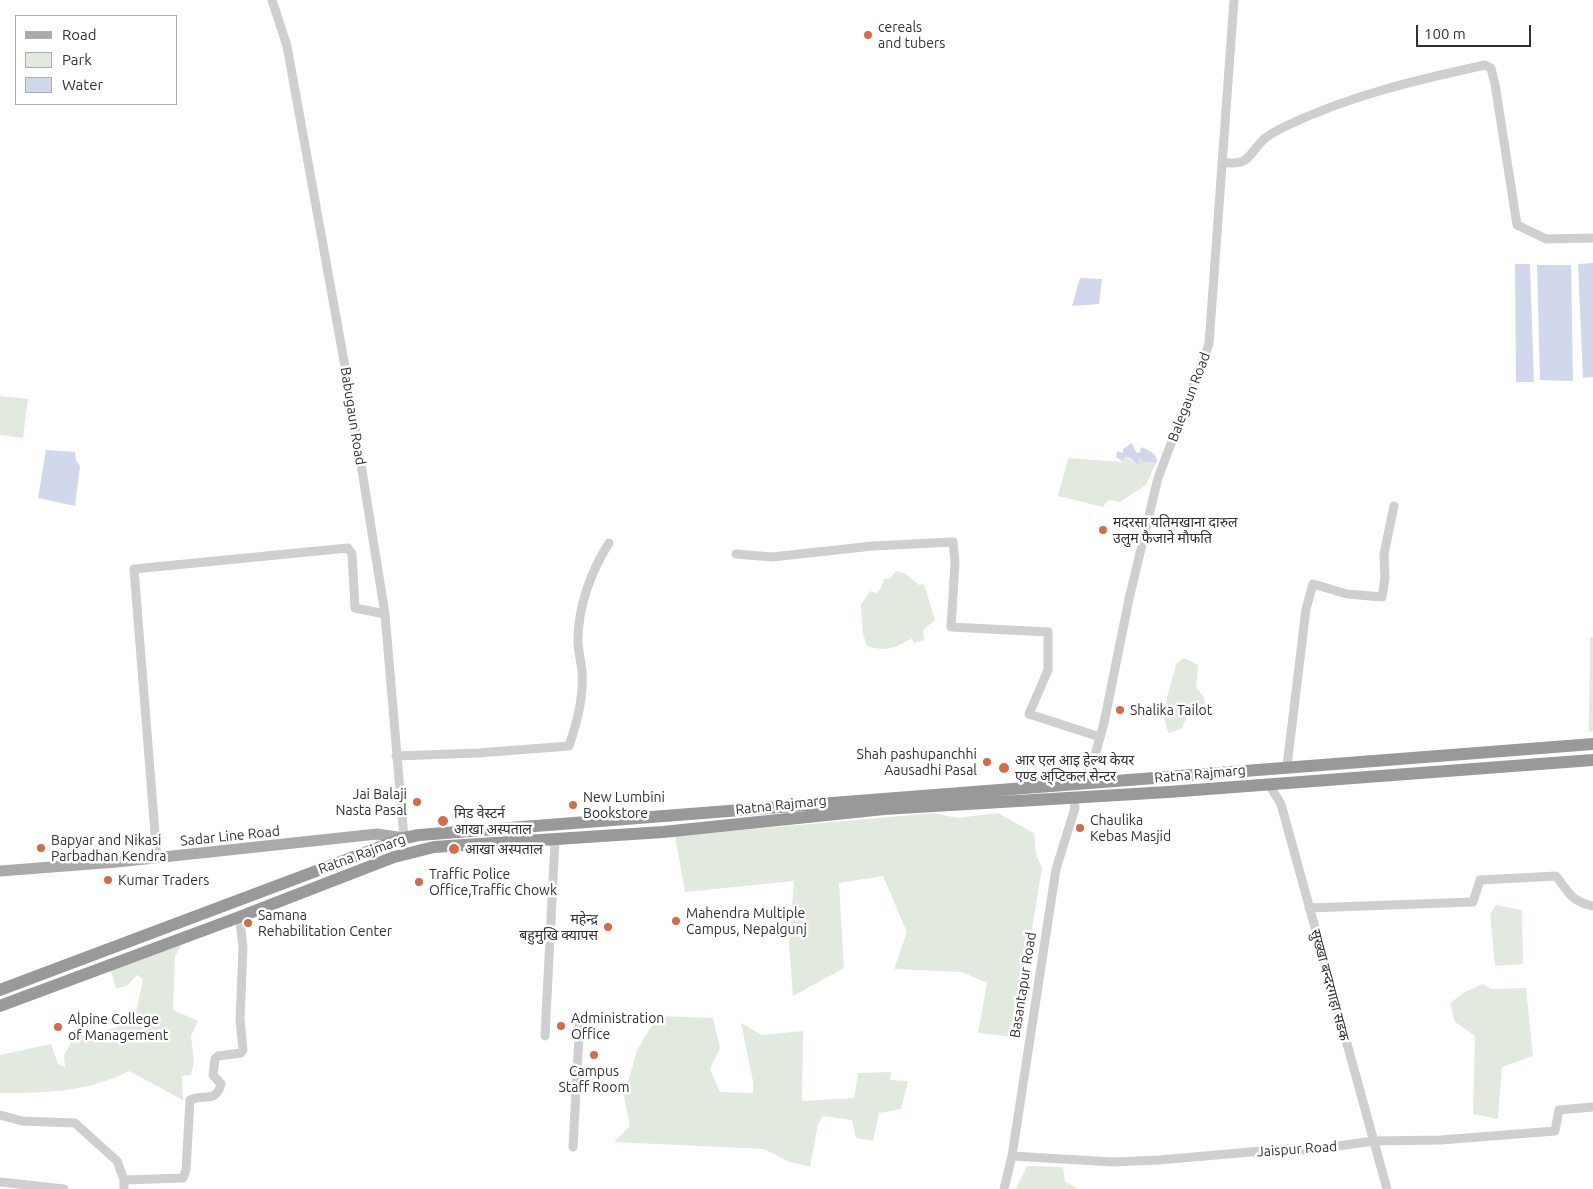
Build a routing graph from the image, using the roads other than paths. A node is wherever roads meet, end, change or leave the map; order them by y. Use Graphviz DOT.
graph roads {
  1 [pos="272,0"];
  2 [pos="1234,0"];
  3 [pos="1222,162"];
  4 [pos="1593,238"];
  5 [pos="1394,506"];
  6 [pos="609,543"];
  7 [pos="736,554"];
  8 [pos="385,614"];
  9 [pos="1100,737"];
  10 [pos="1593,744"];
  11 [pos="396,756"];
  12 [pos="1593,760"];
  13 [pos="1287,766"];
  14 [pos="1268,784"];
  15 [pos="1078,789"];
  16 [pos="404,838"];
  17 [pos="549,841"];
  18 [pos="157,858"];
  19 [pos="0,871"];
  20 [pos="1593,906"];
  21 [pos="1309,908"];
  22 [pos="234,919"];
  23 [pos="0,990"];
  24 [pos="0,1006"];
  25 [pos="580,1018"];
  26 [pos="545,1036"];
  27 [pos="1593,1107"];
  28 [pos="0,1114"];
  29 [pos="1374,1142"];
  30 [pos="573,1146"];
  31 [pos="1012,1156"];
  32 [pos="0,1182"];
  33 [pos="124,1184"];
  34 [pos="64,1189"];
  35 [pos="1004,1189"];
  36 [pos="1387,1189"];
  1 -- 8 [label="street, Babugaun Road"];
  2 -- 3 [label="street, Balegaun Road"];
  3 -- 4 [label="street"];
  3 -- 9 [label="street, Balegaun Road"];
  5 -- 13 [label="street"];
  6 -- 11 [label="street"];
  7 -- 9 [label="street"];
  8 -- 11 [label="street, Babugaun Road"];
  8 -- 18 [label="street"];
  9 -- 15 [label="street, Balegaun Road"];
  10 -- 13 [label="highway, Ratna Rajmarg"];
  11 -- 16 [label="street, Babugaun Road"];
  12 -- 14 [label="highway, Ratna Rajmarg"];
  13 -- 15 [label="highway, Ratna Rajmarg"];
  14 -- 15 [label="highway, Ratna Rajmarg"];
  14 -- 21 [label="street, सुख्खा बन्दरगाहा सडक"];
  15 -- 16 [label="highway, Ratna Rajmarg"];
  15 -- 17 [label="highway, Ratna Rajmarg"];
  15 -- 31 [label="street, Basantapur Road"];
  16 -- 18 [label="main road, Sadar Line Road"];
  16 -- 23 [label="highway, Ratna Rajmarg"];
  17 -- 22 [label="highway, Ratna Rajmarg"];
  17 -- 26 [label="street"];
  18 -- 19 [label="main road, Sadar Line Road"];
  20 -- 21 [label="street"];
  21 -- 29 [label="street, सुख्खा बन्दरगाहा सडक"];
  22 -- 24 [label="highway, Ratna Rajmarg"];
  22 -- 33 [label="street"];
  25 -- 30 [label="street"];
  27 -- 29 [label="street, Jaispur Road"];
  28 -- 33 [label="street"];
  29 -- 31 [label="street, Jaispur Road"];
  29 -- 36 [label="street, सुख्खा बन्दरगाहा सडक"];
  31 -- 35 [label="street, Basantapur Road"];
  32 -- 34 [label="street"];
}
